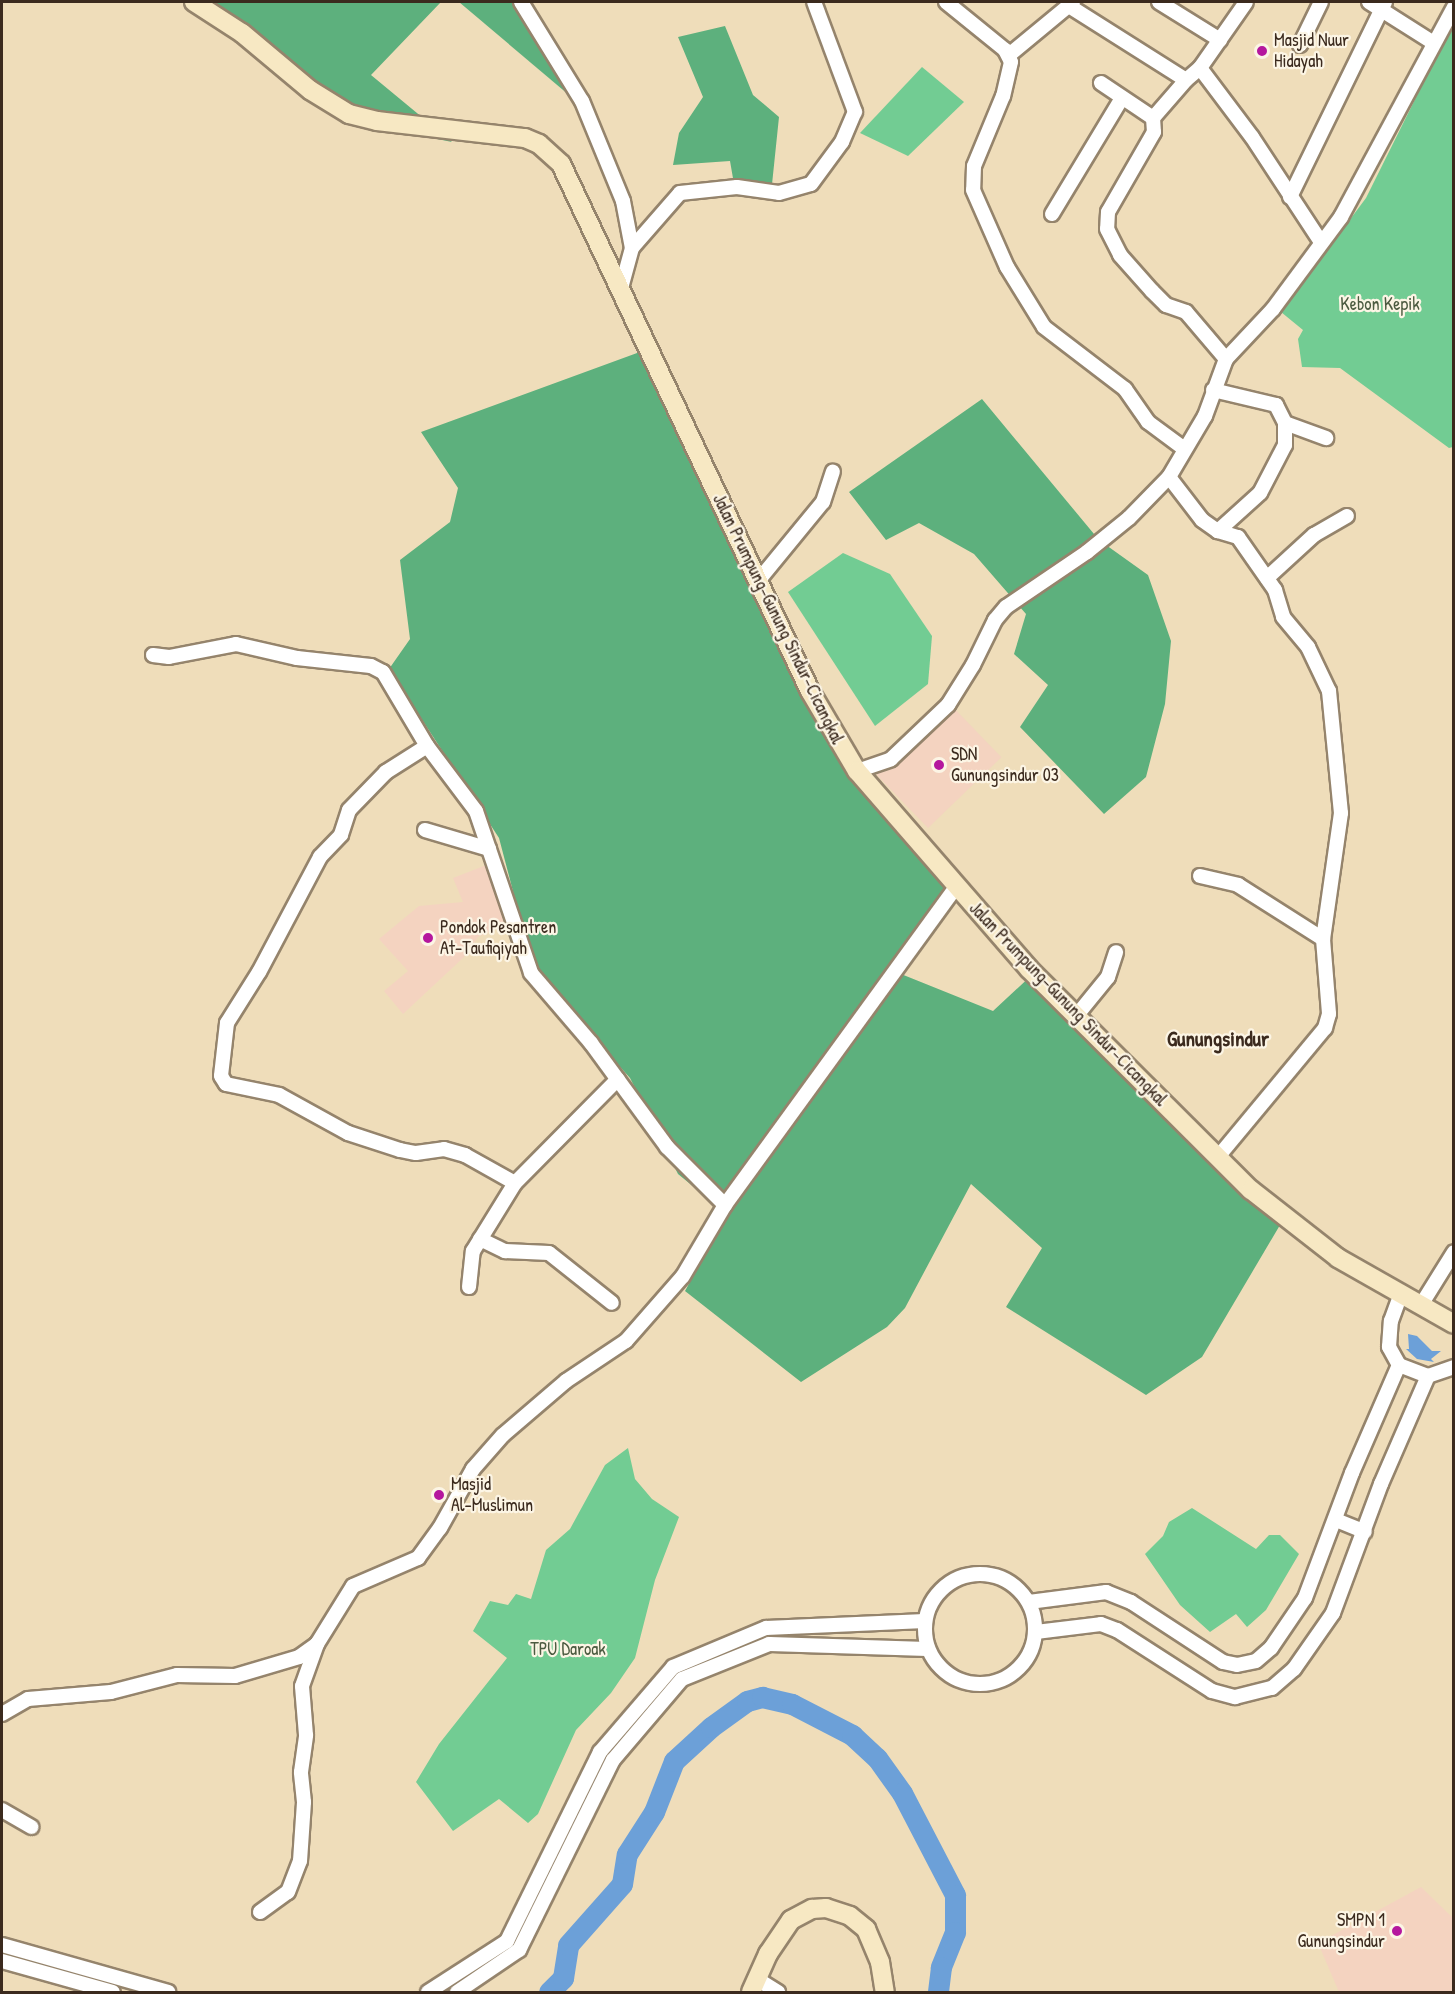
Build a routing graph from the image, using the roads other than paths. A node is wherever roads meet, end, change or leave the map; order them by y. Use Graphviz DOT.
graph roads {
  1 [pos="194,2"];
  2 [pos="521,2"];
  3 [pos="814,2"];
  4 [pos="946,2"];
  5 [pos="1159,2"];
  6 [pos="1246,2"];
  7 [pos="1321,2"];
  8 [pos="1071,4"];
  9 [pos="1378,4"];
  10 [pos="1178,7"];
  11 [pos="1454,7"];
  12 [pos="1220,40"];
  13 [pos="1432,42"];
  14 [pos="1300,45"];
  15 [pos="1009,56"];
  16 [pos="1200,68"];
  17 [pos="1186,80"];
  18 [pos="1101,83"];
  19 [pos="1122,98"];
  20 [pos="1153,118"];
  21 [pos="1290,197"];
  22 [pos="1052,214"];
  23 [pos="1321,242"];
  24 [pos="632,248"];
  25 [pos="620,291"];
  26 [pos="1226,359"];
  27 [pos="1213,390"];
  28 [pos="1285,423"];
  29 [pos="1326,438"];
  30 [pos="1183,448"];
  31 [pos="833,472"];
  32 [pos="1169,477"];
  33 [pos="1347,516"];
  34 [pos="1218,531"];
  35 [pos="1267,578"];
  36 [pos="758,580"];
  37 [pos="153,655"];
  38 [pos="427,746"];
  39 [pos="857,771"];
  40 [pos="425,830"];
  41 [pos="489,849"];
  42 [pos="1200,876"];
  43 [pos="955,888"];
  44 [pos="1323,939"];
  45 [pos="1116,952"];
  46 [pos="1077,1015"];
  47 [pos="618,1079"];
  48 [pos="1218,1157"];
  49 [pos="515,1183"];
  50 [pos="725,1205"];
  51 [pos="480,1239"];
  52 [pos="1454,1252"];
  53 [pos="468,1287"];
  54 [pos="1401,1294"];
  55 [pos="612,1303"];
  56 [pos="1421,1305"];
  57 [pos="1454,1324"];
  58 [pos="1399,1365"];
  59 [pos="1454,1367"];
  60 [pos="1428,1376"];
  61 [pos="1336,1520"];
  62 [pos="1365,1532"];
  63 [pos="1029,1602"];
  64 [pos="925,1621"];
  65 [pos="1036,1632"];
  66 [pos="317,1644"];
  67 [pos="928,1649"];
  68 [pos="2,1714"];
  69 [pos="2,1810"];
  70 [pos="31,1827"];
  71 [pos="260,1912"];
  72 [pos="2,1945"];
  73 [pos="2,1961"];
  74 [pos="754,1986"];
  75 [pos="113,1992"];
  76 [pos="168,1992"];
  77 [pos="428,1992"];
  78 [pos="457,1992"];
  79 [pos="778,1992"];
  80 [pos="885,1992"];
  1 -- 25 [label="main road, Jalan Prumpung–Gunung Sindur–Cicangkal"];
  2 -- 24 [label="street"];
  3 -- 24 [label="street"];
  4 -- 15 [label="street"];
  5 -- 10 [label="street"];
  6 -- 12 [label="street"];
  7 -- 14 [label="street"];
  8 -- 15 [label="street"];
  8 -- 17 [label="street"];
  9 -- 13 [label="street"];
  9 -- 21 [label="street"];
  10 -- 12 [label="street"];
  11 -- 13 [label="street"];
  12 -- 16 [label="street"];
  13 -- 23 [label="street"];
  15 -- 30 [label="street"];
  16 -- 17 [label="street"];
  16 -- 21 [label="street"];
  17 -- 20 [label="street"];
  18 -- 19 [label="street"];
  19 -- 20 [label="street"];
  19 -- 22 [label="street"];
  20 -- 26 [label="street"];
  21 -- 23 [label="street"];
  23 -- 26 [label="street"];
  24 -- 25 [label="street"];
  25 -- 36 [label="main road, Jalan Prumpung–Gunung Sindur–Cicangkal"];
  26 -- 27 [label="street"];
  27 -- 28 [label="street"];
  27 -- 30 [label="street"];
  28 -- 29 [label="street"];
  28 -- 34 [label="street"];
  30 -- 32 [label="street"];
  31 -- 36 [label="street"];
  32 -- 34 [label="street"];
  32 -- 39 [label="street"];
  33 -- 35 [label="street"];
  34 -- 35 [label="street"];
  35 -- 44 [label="street"];
  36 -- 39 [label="main road, Jalan Prumpung–Gunung Sindur–Cicangkal"];
  37 -- 38 [label="street"];
  38 -- 41 [label="street"];
  38 -- 49 [label="street"];
  39 -- 43 [label="main road, Jalan Prumpung–Gunung Sindur–Cicangkal"];
  40 -- 41 [label="street"];
  41 -- 47 [label="street"];
  42 -- 44 [label="street"];
  43 -- 46 [label="main road, Jalan Prumpung–Gunung Sindur–Cicangkal"];
  43 -- 50 [label="street"];
  44 -- 48 [label="street"];
  45 -- 46 [label="street"];
  46 -- 48 [label="main road, Jalan Prumpung–Gunung Sindur–Cicangkal"];
  47 -- 49 [label="street"];
  47 -- 50 [label="street"];
  48 -- 54 [label="main road, Jalan Prumpung–Gunung Sindur–Cicangkal"];
  49 -- 51 [label="street"];
  50 -- 66 [label="street"];
  51 -- 53 [label="street"];
  51 -- 55 [label="street"];
  52 -- 56 [label="street"];
  54 -- 56 [label="main road, Jalan Prumpung–Gunung Sindur–Cicangkal"];
  54 -- 58 [label="street"];
  56 -- 57 [label="main road, Jalan Prumpung–Gunung Sindur–Cicangkal"];
  58 -- 60 [label="street"];
  58 -- 61 [label="street"];
  59 -- 60 [label="street"];
  60 -- 62 [label="street"];
  61 -- 62 [label="street"];
  61 -- 63 [label="street"];
  62 -- 65 [label="street"];
  63 -- 64 [label="street"];
  63 -- 65 [label="street"];
  64 -- 67 [label="street"];
  64 -- 77 [label="street"];
  65 -- 67 [label="street"];
  66 -- 68 [label="street"];
  66 -- 71 [label="street"];
  67 -- 78 [label="street"];
  69 -- 70 [label="street"];
  72 -- 76 [label="street"];
  73 -- 75 [label="street"];
  74 -- 79 [label="street"];
  74 -- 80 [label="main road"];
}
